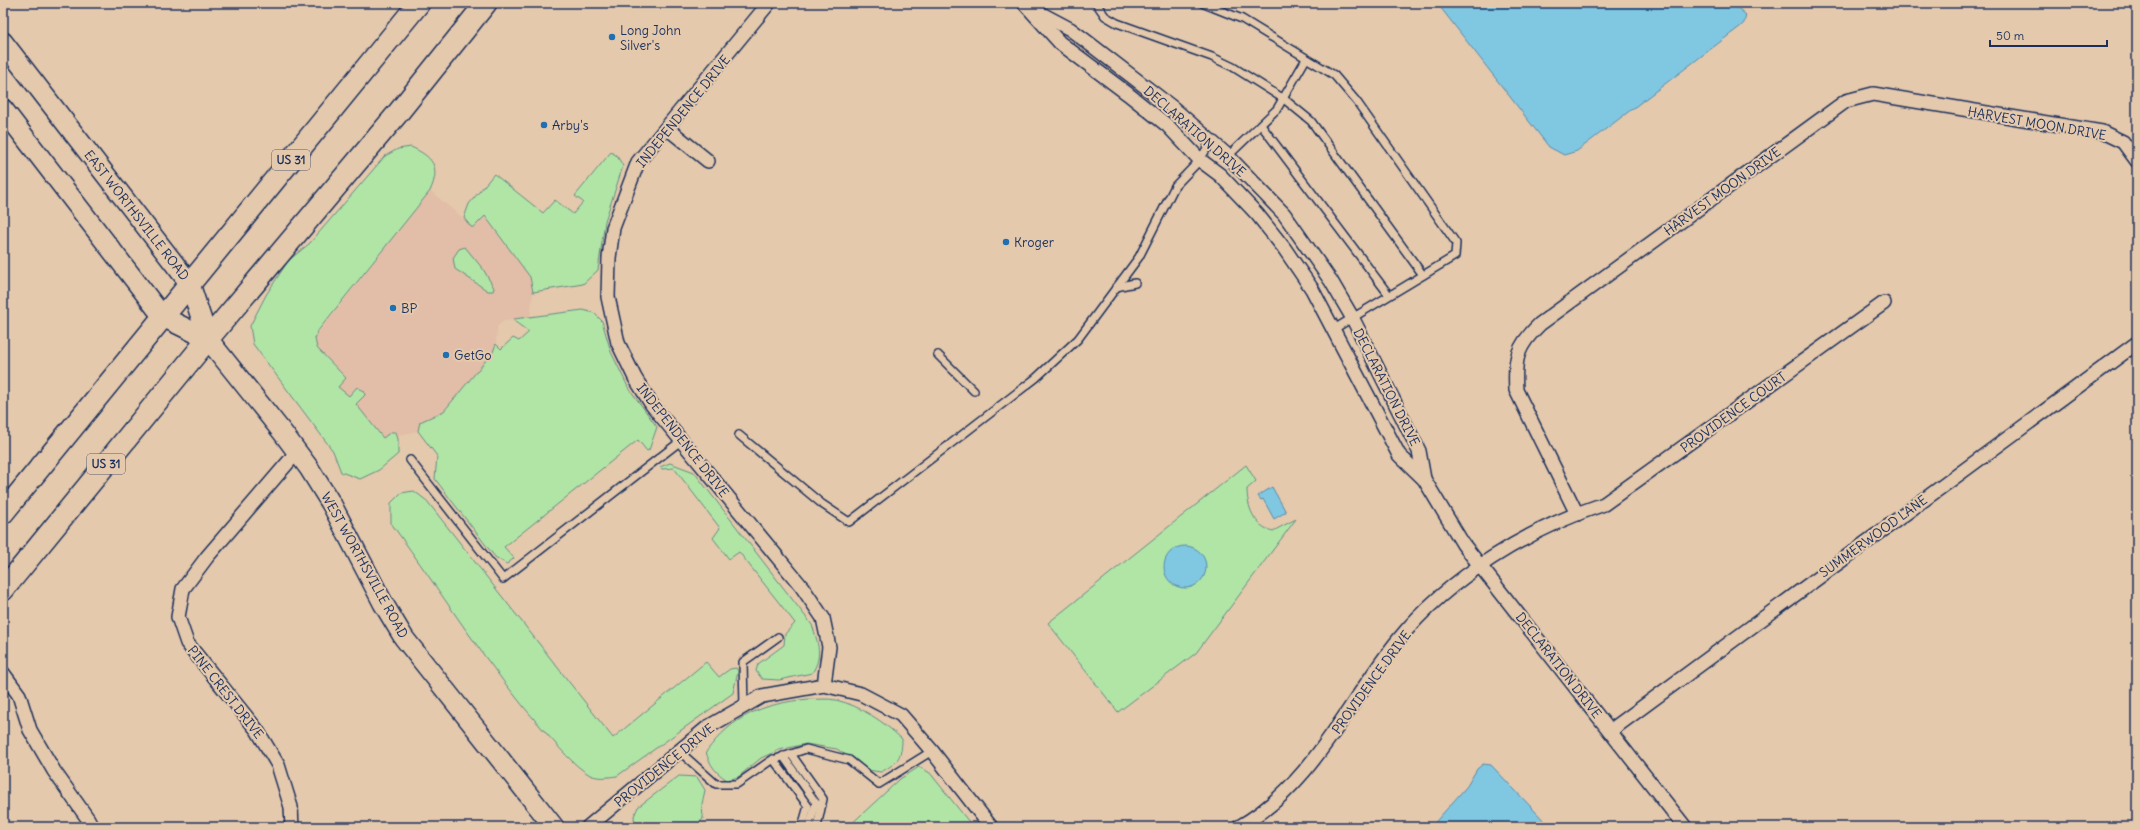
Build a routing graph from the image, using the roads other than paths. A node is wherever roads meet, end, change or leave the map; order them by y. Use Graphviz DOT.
graph roads {
  1 [pos="419,3"];
  2 [pos="486,3"];
  3 [pos="770,3"];
  4 [pos="1096,3"];
  5 [pos="1202,3"];
  6 [pos="1027,5"];
  7 [pos="3,42"];
  8 [pos="1306,58"];
  9 [pos="1284,99"];
  10 [pos="3,109"];
  11 [pos="1261,125"];
  12 [pos="667,128"];
  13 [pos="1211,141"];
  14 [pos="1228,156"];
  15 [pos="1200,160"];
  16 [pos="708,161"];
  17 [pos="2137,161"];
  18 [pos="1423,275"];
  19 [pos="1135,283"];
  20 [pos="190,284"];
  21 [pos="1116,287"];
  22 [pos="1390,295"];
  23 [pos="1884,303"];
  24 [pos="163,317"];
  25 [pos="1352,317"];
  26 [pos="1334,329"];
  27 [pos="208,339"];
  28 [pos="2137,343"];
  29 [pos="938,355"];
  30 [pos="974,391"];
  31 [pos="739,435"];
  32 [pos="682,440"];
  33 [pos="297,452"];
  34 [pos="410,460"];
  35 [pos="1424,480"];
  36 [pos="3,513"];
  37 [pos="1576,514"];
  38 [pos="1480,565"];
  39 [pos="3,590"];
  40 [pos="778,638"];
  41 [pos="3,674"];
  42 [pos="824,685"];
  43 [pos="744,707"];
  44 [pos="1610,730"];
  45 [pos="679,751"];
  46 [pos="932,751"];
  47 [pos="791,754"];
  48 [pos="783,756"];
  49 [pos="774,759"];
  50 [pos="87,824"];
  51 [pos="292,827"];
  52 [pos="554,827"];
  53 [pos="588,827"];
  54 [pos="802,827"];
  55 [pos="809,827"];
  56 [pos="817,827"];
  57 [pos="991,827"];
  58 [pos="1239,827"];
  59 [pos="1685,827"];
  1 -- 20 [label="main road, US 31"];
  2 -- 27 [label="main road, US 31"];
  3 -- 12 [label="street, INDEPENDENCE DRIVE"];
  4 -- 9 [label="lane"];
  5 -- 8 [label="lane"];
  6 -- 13 [label="street, DECLARATION DRIVE"];
  6 -- 15 [label="street, DECLARATION DRIVE"];
  7 -- 20 [label="main road, EAST WORTHSVILLE ROAD"];
  8 -- 9 [label="lane"];
  8 -- 18 [label="lane"];
  9 -- 11 [label="lane"];
  9 -- 18 [label="lane"];
  10 -- 24 [label="main road"];
  11 -- 14 [label="lane"];
  11 -- 22 [label="lane"];
  12 -- 16 [label="street"];
  12 -- 32 [label="street, INDEPENDENCE DRIVE"];
  13 -- 14 [label="street, DECLARATION DRIVE"];
  13 -- 15 [label="lane"];
  14 -- 25 [label="street, DECLARATION DRIVE"];
  15 -- 21 [label="lane"];
  15 -- 26 [label="street, DECLARATION DRIVE"];
  17 -- 37 [label="street, HARVEST MOON DRIVE"];
  18 -- 22 [label="lane"];
  19 -- 21 [label="lane"];
  20 -- 24 [label="main road, US 31"];
  20 -- 27 [label="main road, EAST WORTHSVILLE ROAD"];
  21 -- 31 [label="lane"];
  22 -- 25 [label="lane"];
  23 -- 37 [label="street, PROVIDENCE COURT"];
  24 -- 27 [label="main road"];
  24 -- 36 [label="main road, US 31"];
  25 -- 26 [label="lane"];
  25 -- 35 [label="street, DECLARATION DRIVE"];
  26 -- 35 [label="street, DECLARATION DRIVE"];
  27 -- 33 [label="main road, WEST WORTHSVILLE ROAD"];
  27 -- 39 [label="main road, US 31"];
  28 -- 44 [label="street, SUMMERWOOD LANE"];
  29 -- 30 [label="lane"];
  32 -- 34 [label="lane"];
  32 -- 42 [label="street, INDEPENDENCE DRIVE"];
  33 -- 51 [label="street, PINE CREST DRIVE"];
  33 -- 52 [label="main road, WEST WORTHSVILLE ROAD"];
  35 -- 38 [label="street, DECLARATION DRIVE"];
  37 -- 38 [label="street, PROVIDENCE DRIVE"];
  38 -- 44 [label="street, DECLARATION DRIVE"];
  38 -- 58 [label="street, PROVIDENCE DRIVE"];
  40 -- 43 [label="lane"];
  41 -- 50 [label="street"];
  42 -- 43 [label="street, PROVIDENCE DRIVE"];
  42 -- 46 [label="street, PROVIDENCE DRIVE"];
  43 -- 45 [label="street, PROVIDENCE DRIVE"];
  44 -- 59 [label="street, DECLARATION DRIVE"];
  45 -- 49 [label="lane"];
  45 -- 53 [label="street, PROVIDENCE DRIVE"];
  46 -- 47 [label="lane"];
  46 -- 57 [label="street, PROVIDENCE DRIVE"];
  47 -- 48 [label="lane"];
  47 -- 56 [label="lane"];
  48 -- 49 [label="lane"];
  48 -- 55 [label="lane"];
  49 -- 54 [label="lane"];
}
